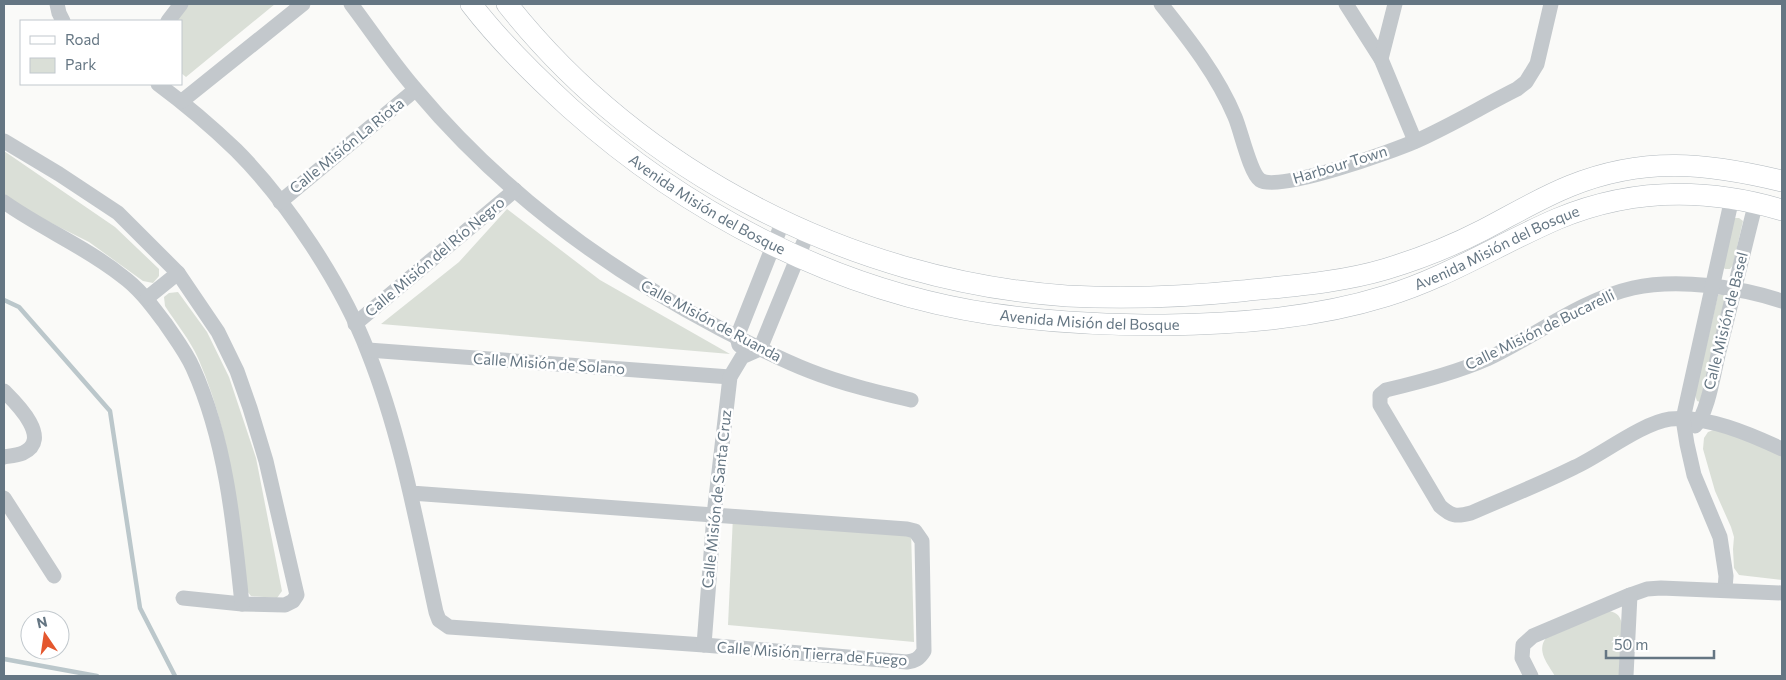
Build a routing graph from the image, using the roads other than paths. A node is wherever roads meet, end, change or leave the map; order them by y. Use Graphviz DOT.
graph roads {
  1 [pos="57,4"];
  2 [pos="181,4"];
  3 [pos="303,4"];
  4 [pos="351,4"];
  5 [pos="471,4"];
  6 [pos="507,4"];
  7 [pos="1161,4"];
  8 [pos="1346,4"];
  9 [pos="1395,4"];
  10 [pos="1551,4"];
  11 [pos="62,20"];
  12 [pos="169,20"];
  13 [pos="1381,59"];
  14 [pos="159,85"];
  15 [pos="415,90"];
  16 [pos="182,101"];
  17 [pos="4,141"];
  18 [pos="1415,141"];
  19 [pos="1782,181"];
  20 [pos="515,190"];
  21 [pos="1732,198"];
  22 [pos="4,202"];
  23 [pos="280,202"];
  24 [pos="1756,202"];
  25 [pos="1782,210"];
  26 [pos="783,221"];
  27 [pos="808,232"];
  28 [pos="774,245"];
  29 [pos="798,256"];
  30 [pos="178,273"];
  31 [pos="1712,286"];
  32 [pos="1736,288"];
  33 [pos="1190,296"];
  34 [pos="147,298"];
  35 [pos="1782,301"];
  36 [pos="355,324"];
  37 [pos="1139,325"];
  38 [pos="737,337"];
  39 [pos="760,349"];
  40 [pos="368,350"];
  41 [pos="742,357"];
  42 [pos="730,378"];
  43 [pos="4,391"];
  44 [pos="911,400"];
  45 [pos="1701,421"];
  46 [pos="1685,427"];
  47 [pos="1782,449"];
  48 [pos="4,457"];
  49 [pos="411,493"];
  50 [pos="4,498"];
  51 [pos="714,515"];
  52 [pos="54,576"];
  53 [pos="1725,589"];
  54 [pos="1782,593"];
  55 [pos="1630,595"];
  56 [pos="183,598"];
  57 [pos="242,604"];
  58 [pos="704,645"];
  59 [pos="1531,676"];
  60 [pos="1626,676"];
  1 -- 11 [label="street"];
  2 -- 12 [label="street"];
  3 -- 16 [label="street"];
  4 -- 15 [label="street, Calle Misión de Ruanda"];
  5 -- 28 [label="main road, Avenida Misión del Bosque"];
  6 -- 26 [label="main road, Avenida Misión del Bosque"];
  7 -- 18 [label="street, Harbour Town"];
  8 -- 13 [label="street"];
  9 -- 13 [label="street"];
  10 -- 18 [label="street, Harbour Town"];
  13 -- 18 [label="street"];
  14 -- 16 [label="street, Calle Misión Tierra de Fuego"];
  15 -- 20 [label="street, Calle Misión de Ruanda"];
  15 -- 23 [label="street, Calle Misión La Riota"];
  16 -- 23 [label="street, Calle Misión Tierra de Fuego"];
  17 -- 30 [label="street"];
  19 -- 33 [label="main road, Avenida Misión del Bosque"];
  20 -- 36 [label="street, Calle Misión del Río Negro"];
  20 -- 38 [label="street, Calle Misión de Ruanda"];
  21 -- 24 [label="main road, Avenida Misión del Bosque"];
  21 -- 31 [label="street, Calle Misión de Basel"];
  21 -- 37 [label="main road, Avenida Misión del Bosque"];
  22 -- 34 [label="street"];
  23 -- 36 [label="street, Calle Misión Tierra de Fuego"];
  24 -- 25 [label="main road, Avenida Misión del Bosque"];
  24 -- 32 [label="street, Calle Misión de Basel"];
  26 -- 27 [label="main road, Avenida Misión del Bosque"];
  26 -- 28 [label="street"];
  27 -- 29 [label="street"];
  27 -- 33 [label="main road, Avenida Misión del Bosque"];
  28 -- 29 [label="main road, Avenida Misión del Bosque"];
  28 -- 38 [label="street"];
  29 -- 37 [label="main road, Avenida Misión del Bosque"];
  29 -- 39 [label="street"];
  30 -- 34 [label="street"];
  30 -- 57 [label="street"];
  31 -- 32 [label="street, Calle Misión de Bucarelli"];
  31 -- 46 [label="street, Calle Misión de Basel"];
  31 -- 46 [label="street, Calle Misión de Bucarelli"];
  32 -- 35 [label="street, Calle Misión de Bucarelli"];
  32 -- 45 [label="street, Calle Misión de Basel"];
  33 -- 37 [label="main road"];
  34 -- 57 [label="street"];
  36 -- 40 [label="street, Calle Misión Tierra de Fuego"];
  38 -- 39 [label="street, Calle Misión de Ruanda"];
  38 -- 41 [label="street"];
  39 -- 41 [label="street"];
  39 -- 44 [label="street, Calle Misión de Ruanda"];
  40 -- 42 [label="street, Calle Misión de Solano"];
  40 -- 49 [label="street, Calle Misión Tierra de Fuego"];
  41 -- 42 [label="street, Calle Misión de Santa Cruz"];
  42 -- 51 [label="street, Calle Misión de Santa Cruz"];
  43 -- 48 [label="street"];
  45 -- 46 [label="street"];
  45 -- 47 [label="street"];
  46 -- 53 [label="street, Calle Misión de Basel"];
  49 -- 51 [label="street, Calle Misión Tierra de Fuego"];
  49 -- 58 [label="street, Calle Misión Tierra de Fuego"];
  50 -- 52 [label="street"];
  51 -- 58 [label="street, Calle Misión de Santa Cruz"];
  51 -- 58 [label="street, Calle Misión Tierra de Fuego"];
  53 -- 54 [label="street"];
  53 -- 55 [label="street"];
  55 -- 59 [label="street"];
  55 -- 60 [label="street"];
  56 -- 57 [label="street"];
}
